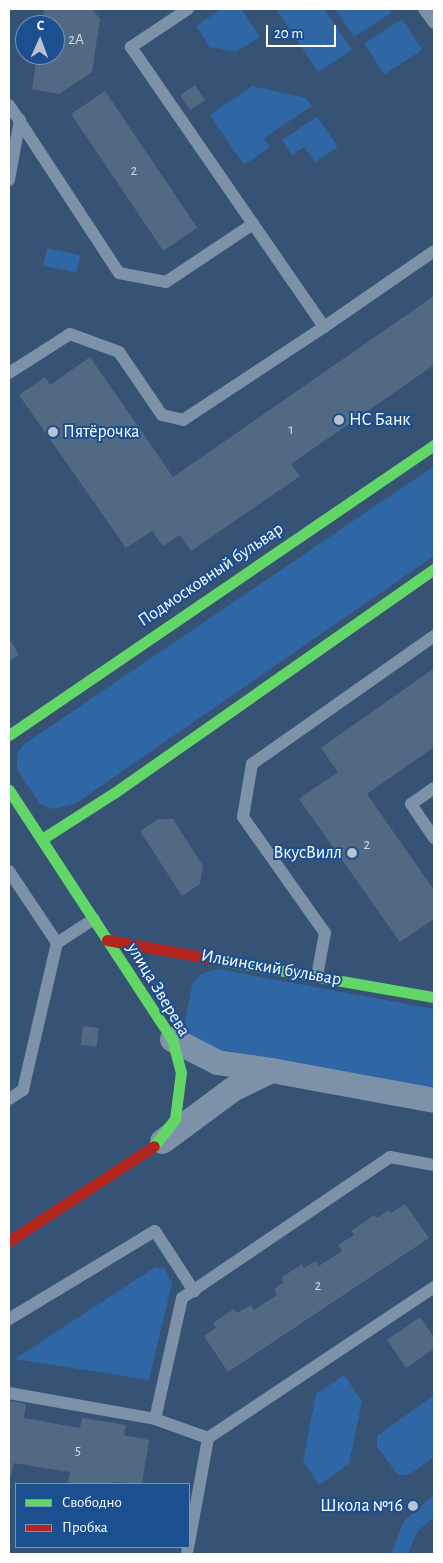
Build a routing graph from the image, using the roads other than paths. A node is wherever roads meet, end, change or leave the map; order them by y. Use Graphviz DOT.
graph roads {
  1 [pos="188,9"];
  2 [pos="424,9"];
  3 [pos="434,23"];
  4 [pos="9,105"];
  5 [pos="20,120"];
  6 [pos="9,180"];
  7 [pos="253,224"];
  8 [pos="434,251"];
  9 [pos="324,327"];
  10 [pos="9,373"];
  11 [pos="434,445"];
  12 [pos="434,569"];
  13 [pos="434,636"];
  14 [pos="9,735"];
  15 [pos="434,788"];
  16 [pos="9,790"];
  17 [pos="434,838"];
  18 [pos="42,839"];
  19 [pos="9,871"];
  20 [pos="94,919"];
  21 [pos="107,940"];
  22 [pos="57,943"];
  23 [pos="317,976"];
  24 [pos="434,997"];
  25 [pos="172,1040"];
  26 [pos="271,1070"];
  27 [pos="9,1099"];
  28 [pos="434,1100"];
  29 [pos="160,1142"];
  30 [pos="434,1165"];
  31 [pos="9,1241"];
  32 [pos="434,1286"];
  33 [pos="194,1290"];
  34 [pos="9,1320"];
  35 [pos="9,1393"];
  36 [pos="155,1419"];
  37 [pos="208,1438"];
  38 [pos="190,1537"];
  1 -- 7 [label="lane"];
  2 -- 3 [label="lane"];
  4 -- 5 [label="lane"];
  5 -- 6 [label="lane"];
  5 -- 7 [label="lane"];
  7 -- 9 [label="lane"];
  8 -- 9 [label="lane"];
  9 -- 10 [label="lane"];
  11 -- 14 [label="street, Подмосковный бульвар"];
  12 -- 18 [label="street"];
  13 -- 23 [label="lane"];
  15 -- 17 [label="lane"];
  16 -- 18 [label="street, улица Зверева"];
  18 -- 20 [label="street, улица Зверева"];
  19 -- 22 [label="lane"];
  20 -- 21 [label="street, улица Зверева"];
  20 -- 22 [label="lane"];
  21 -- 23 [label="street, Ильинский бульвар"];
  21 -- 25 [label="street, улица Зверева"];
  22 -- 27 [label="lane"];
  23 -- 24 [label="street, Ильинский бульвар"];
  25 -- 26 [label="street"];
  25 -- 29 [label="street, улица Зверева"];
  26 -- 28 [label="street"];
  26 -- 29 [label="street"];
  29 -- 31 [label="street, улица Зверева"];
  30 -- 33 [label="lane"];
  32 -- 37 [label="lane"];
  33 -- 34 [label="lane"];
  33 -- 36 [label="lane"];
  35 -- 36 [label="lane"];
  36 -- 37 [label="lane"];
  37 -- 38 [label="lane"];
}
